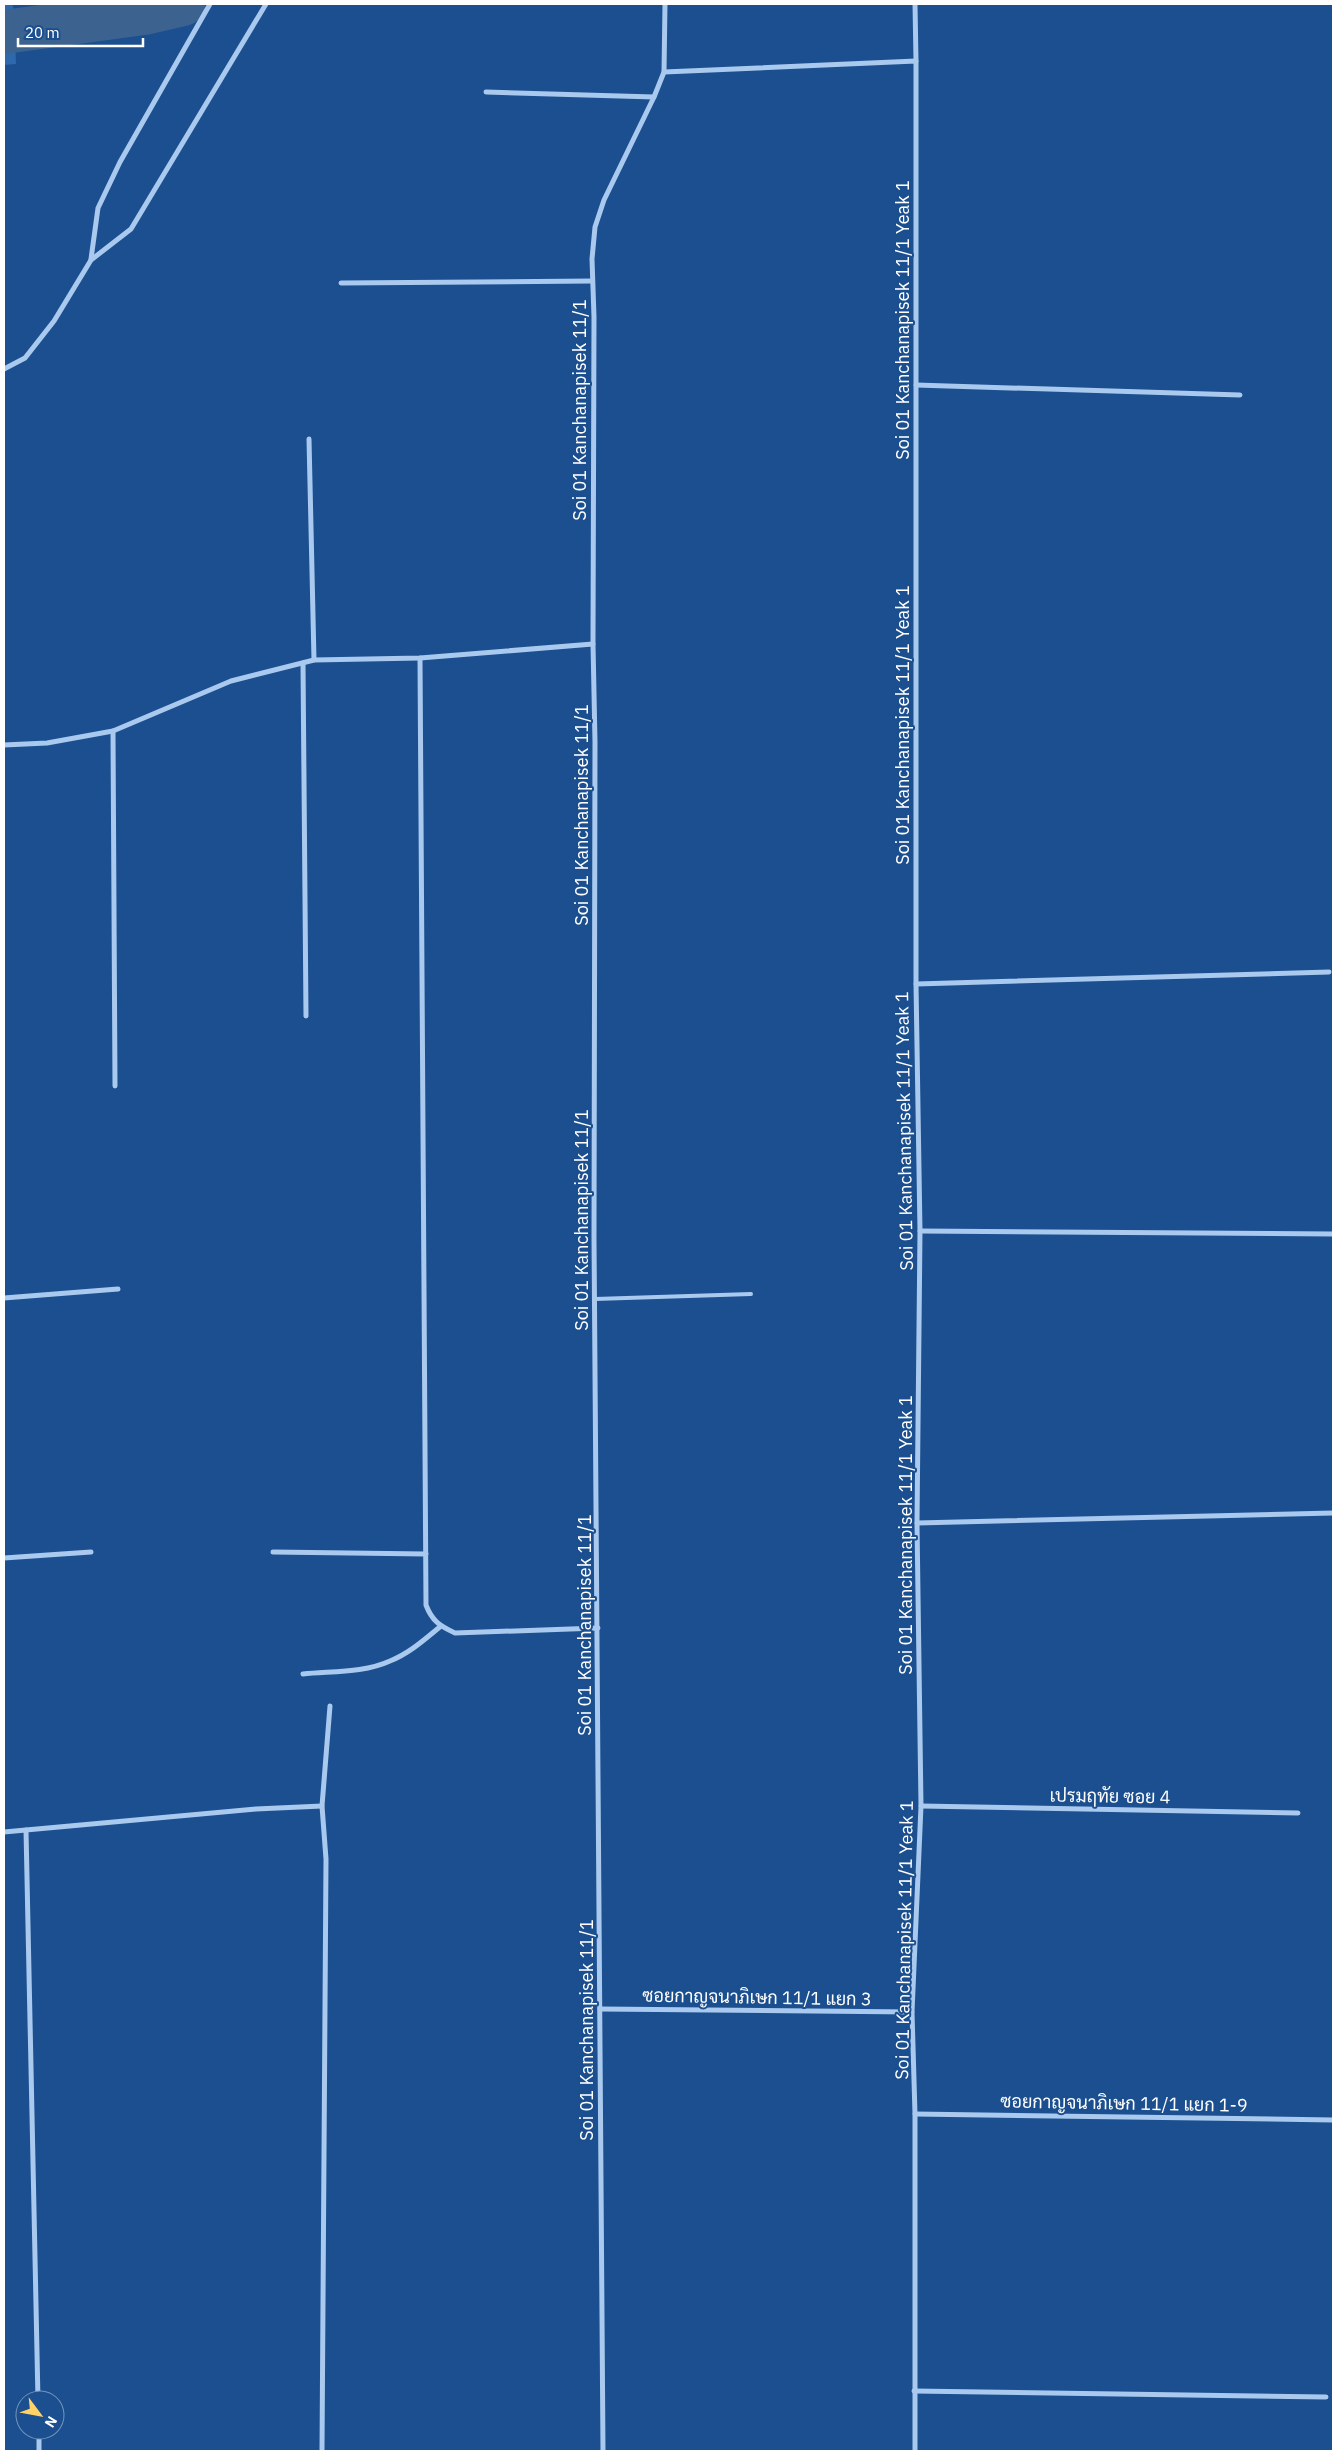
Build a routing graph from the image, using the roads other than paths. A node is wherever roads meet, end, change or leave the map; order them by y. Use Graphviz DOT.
graph roads {
  1 [pos="210,4"];
  2 [pos="266,4"];
  3 [pos="665,4"];
  4 [pos="915,4"];
  5 [pos="916,61"];
  6 [pos="664,72"];
  7 [pos="486,92"];
  8 [pos="654,97"];
  9 [pos="91,260"];
  10 [pos="592,281"];
  11 [pos="342,283"];
  12 [pos="4,370"];
  13 [pos="916,385"];
  14 [pos="1240,394"];
  15 [pos="309,439"];
  16 [pos="593,644"];
  17 [pos="420,658"];
  18 [pos="314,660"];
  19 [pos="303,663"];
  20 [pos="113,731"];
  21 [pos="4,745"];
  22 [pos="1329,972"];
  23 [pos="916,984"];
  24 [pos="306,1016"];
  25 [pos="115,1086"];
  26 [pos="920,1231"];
  27 [pos="1333,1234"];
  28 [pos="118,1289"];
  29 [pos="751,1294"];
  30 [pos="4,1298"];
  31 [pos="595,1298"];
  32 [pos="1333,1513"];
  33 [pos="917,1523"];
  34 [pos="91,1552"];
  35 [pos="274,1552"];
  36 [pos="426,1554"];
  37 [pos="4,1558"];
  38 [pos="441,1626"];
  39 [pos="598,1628"];
  40 [pos="303,1674"];
  41 [pos="330,1706"];
  42 [pos="322,1806"];
  43 [pos="921,1806"];
  44 [pos="1298,1813"];
  45 [pos="26,1830"];
  46 [pos="4,1832"];
  47 [pos="600,2009"];
  48 [pos="912,2012"];
  49 [pos="915,2114"];
  50 [pos="1333,2120"];
  51 [pos="38,2390"];
  52 [pos="914,2391"];
  53 [pos="1326,2397"];
  54 [pos="322,2451"];
  55 [pos="603,2451"];
  56 [pos="915,2451"];
  1 -- 9 [label="street"];
  2 -- 9 [label="street"];
  3 -- 6 [label="street, Soi 01 Kanchanapisek 11/1"];
  4 -- 5 [label="street, Soi 01 Kanchanapisek 11/1 Yeak 1"];
  5 -- 6 [label="street"];
  5 -- 13 [label="street, Soi 01 Kanchanapisek 11/1 Yeak 1"];
  6 -- 8 [label="street, Soi 01 Kanchanapisek 11/1"];
  7 -- 8 [label="street"];
  8 -- 10 [label="street, Soi 01 Kanchanapisek 11/1"];
  9 -- 12 [label="street"];
  10 -- 11 [label="street"];
  10 -- 16 [label="street, Soi 01 Kanchanapisek 11/1"];
  13 -- 14 [label="street"];
  13 -- 23 [label="street, Soi 01 Kanchanapisek 11/1 Yeak 1"];
  15 -- 18 [label="street"];
  16 -- 17 [label="street"];
  16 -- 31 [label="street, Soi 01 Kanchanapisek 11/1"];
  17 -- 18 [label="street"];
  17 -- 36 [label="street"];
  18 -- 19 [label="street"];
  19 -- 20 [label="street"];
  19 -- 24 [label="street"];
  20 -- 21 [label="street"];
  20 -- 25 [label="street"];
  22 -- 23 [label="street"];
  23 -- 26 [label="street, Soi 01 Kanchanapisek 11/1 Yeak 1"];
  26 -- 27 [label="street"];
  26 -- 33 [label="street, Soi 01 Kanchanapisek 11/1 Yeak 1"];
  28 -- 30 [label="street"];
  29 -- 31 [label="lane"];
  31 -- 39 [label="street, Soi 01 Kanchanapisek 11/1"];
  32 -- 33 [label="street"];
  33 -- 43 [label="street, Soi 01 Kanchanapisek 11/1 Yeak 1"];
  34 -- 37 [label="street"];
  35 -- 36 [label="street"];
  36 -- 38 [label="street"];
  38 -- 39 [label="street"];
  38 -- 40 [label="street"];
  39 -- 47 [label="street, Soi 01 Kanchanapisek 11/1"];
  41 -- 42 [label="street"];
  42 -- 45 [label="street"];
  42 -- 54 [label="street"];
  43 -- 44 [label="street, เปรมฤทัย ซอย 4"];
  43 -- 48 [label="street, Soi 01 Kanchanapisek 11/1 Yeak 1"];
  45 -- 46 [label="street"];
  45 -- 51 [label="street"];
  47 -- 48 [label="street, ซอยกาญจนาภิเษก 11/1 แยก 3"];
  47 -- 55 [label="street, Soi 01 Kanchanapisek 11/1"];
  48 -- 49 [label="street, Soi 01 Kanchanapisek 11/1 Yeak 1"];
  49 -- 50 [label="street, ซอยกาญจนาภิเษก 11/1 แยก 1-9"];
  49 -- 52 [label="street, Soi 01 Kanchanapisek 11/1 Yeak 1"];
  52 -- 53 [label="street"];
  52 -- 56 [label="street, Soi 01 Kanchanapisek 11/1 Yeak 1"];
}
